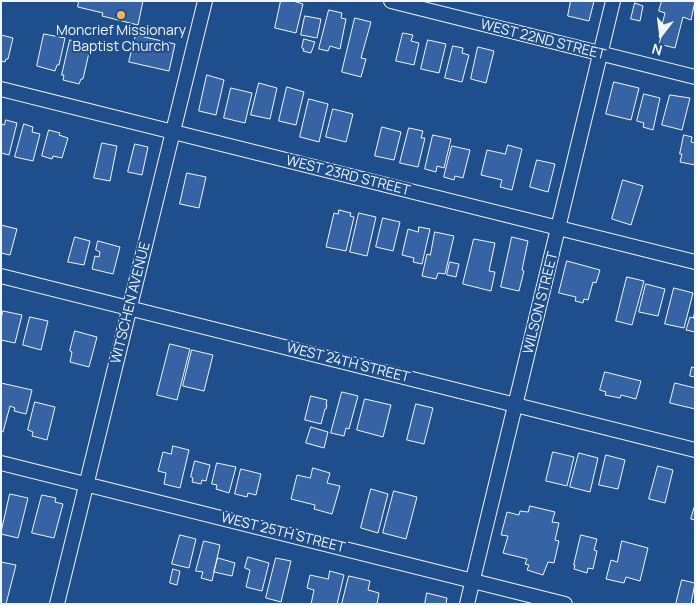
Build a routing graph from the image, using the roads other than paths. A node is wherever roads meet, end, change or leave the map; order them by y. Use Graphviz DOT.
graph roads {
  1 [pos="205,1"];
  2 [pos="391,1"];
  3 [pos="613,1"];
  4 [pos="600,54"];
  5 [pos="695,77"];
  6 [pos="1,89"];
  7 [pos="172,132"];
  8 [pos="559,228"];
  9 [pos="695,262"];
  10 [pos="1,276"];
  11 [pos="130,308"];
  12 [pos="516,404"];
  13 [pos="695,450"];
  14 [pos="1,463"];
  15 [pos="86,484"];
  16 [pos="473,581"];
  17 [pos="57,604"];
  18 [pos="467,604"];
  19 [pos="565,604"];
  1 -- 7 [label="street, WITSCHEN AVENUE"];
  2 -- 4 [label="street, WEST 22ND STREET"];
  3 -- 4 [label="street, WILSON STREET"];
  4 -- 5 [label="street, WEST 22ND STREET"];
  4 -- 8 [label="street, WILSON STREET"];
  6 -- 7 [label="street, WEST 23RD STREET"];
  7 -- 8 [label="street, WEST 23RD STREET"];
  7 -- 11 [label="street, WITSCHEN AVENUE"];
  8 -- 9 [label="street, WEST 23RD STREET"];
  8 -- 12 [label="street, WILSON STREET"];
  10 -- 11 [label="street, WEST 24TH STREET"];
  11 -- 12 [label="street, WEST 24TH STREET"];
  11 -- 15 [label="street, WITSCHEN AVENUE"];
  12 -- 13 [label="street, WEST 24TH STREET"];
  12 -- 16 [label="street, WILSON STREET"];
  14 -- 15 [label="street, WEST 25TH STREET"];
  15 -- 16 [label="street, WEST 25TH STREET"];
  15 -- 17 [label="street, WITSCHEN AVENUE"];
  16 -- 18 [label="street, WILSON STREET"];
  16 -- 19 [label="street, WEST 25TH STREET"];
}
